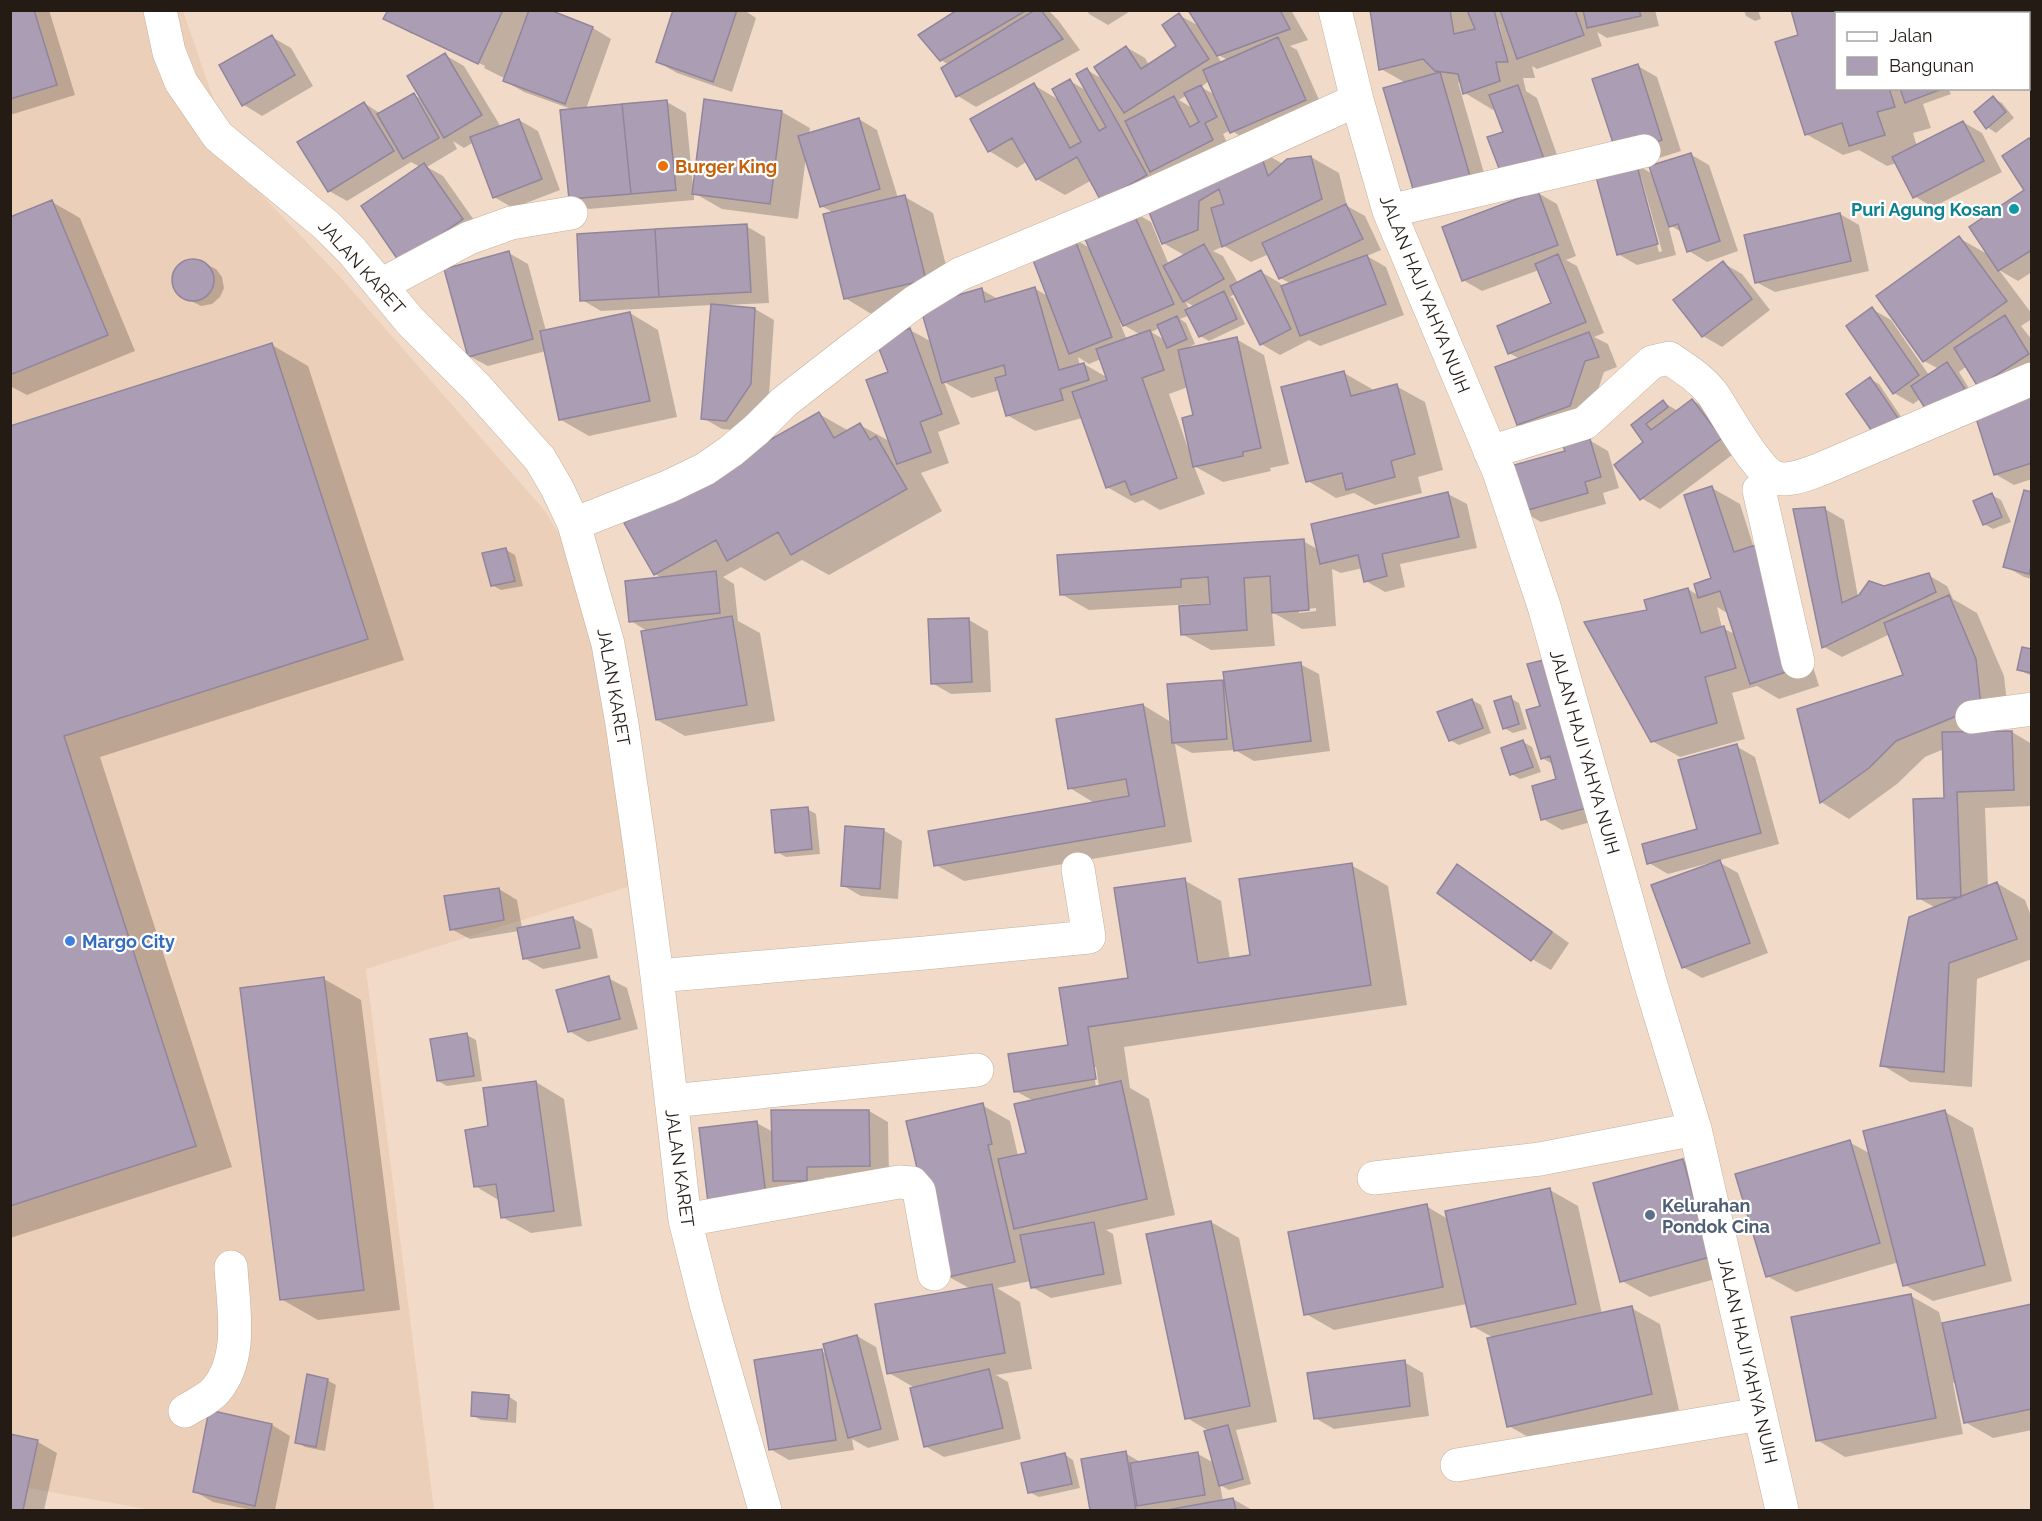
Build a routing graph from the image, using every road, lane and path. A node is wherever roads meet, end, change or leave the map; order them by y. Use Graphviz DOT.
graph roads {
  1 [pos="160,10"];
  2 [pos="1335,10"];
  3 [pos="1357,100"];
  4 [pos="1644,151"];
  5 [pos="1389,211"];
  6 [pos="571,213"];
  7 [pos="381,285"];
  8 [pos="2031,379"];
  9 [pos="1490,452"];
  10 [pos="1773,477"];
  11 [pos="574,524"];
  12 [pos="1798,662"];
  13 [pos="2031,709"];
  14 [pos="1972,717"];
  15 [pos="1078,869"];
  16 [pos="657,976"];
  17 [pos="977,1070"];
  18 [pos="671,1101"];
  19 [pos="1695,1129"];
  20 [pos="1374,1178"];
  21 [pos="685,1220"];
  22 [pos="231,1267"];
  23 [pos="934,1274"];
  24 [pos="185,1411"];
  25 [pos="1760,1414"];
  26 [pos="1457,1465"];
  27 [pos="765,1510"];
  28 [pos="1782,1510"];
  1 -- 7 [label="street, JALAN KARET"];
  2 -- 3 [label="street, JALAN HAJI YAHYA NUIH"];
  3 -- 5 [label="street, JALAN HAJI YAHYA NUIH"];
  3 -- 11 [label="street"];
  4 -- 5 [label="street"];
  5 -- 9 [label="street, JALAN HAJI YAHYA NUIH"];
  6 -- 7 [label="street"];
  7 -- 11 [label="street, JALAN KARET"];
  8 -- 10 [label="street"];
  9 -- 10 [label="street"];
  9 -- 19 [label="street, JALAN HAJI YAHYA NUIH"];
  10 -- 12 [label="street"];
  11 -- 16 [label="street, JALAN KARET"];
  13 -- 14 [label="street"];
  15 -- 16 [label="street"];
  16 -- 18 [label="street, JALAN KARET"];
  17 -- 18 [label="street"];
  18 -- 21 [label="street, JALAN KARET"];
  19 -- 20 [label="street"];
  19 -- 25 [label="street, JALAN HAJI YAHYA NUIH"];
  21 -- 23 [label="street"];
  21 -- 27 [label="street, JALAN KARET"];
  22 -- 24 [label="street"];
  25 -- 26 [label="street"];
  25 -- 28 [label="street, JALAN HAJI YAHYA NUIH"];
}
